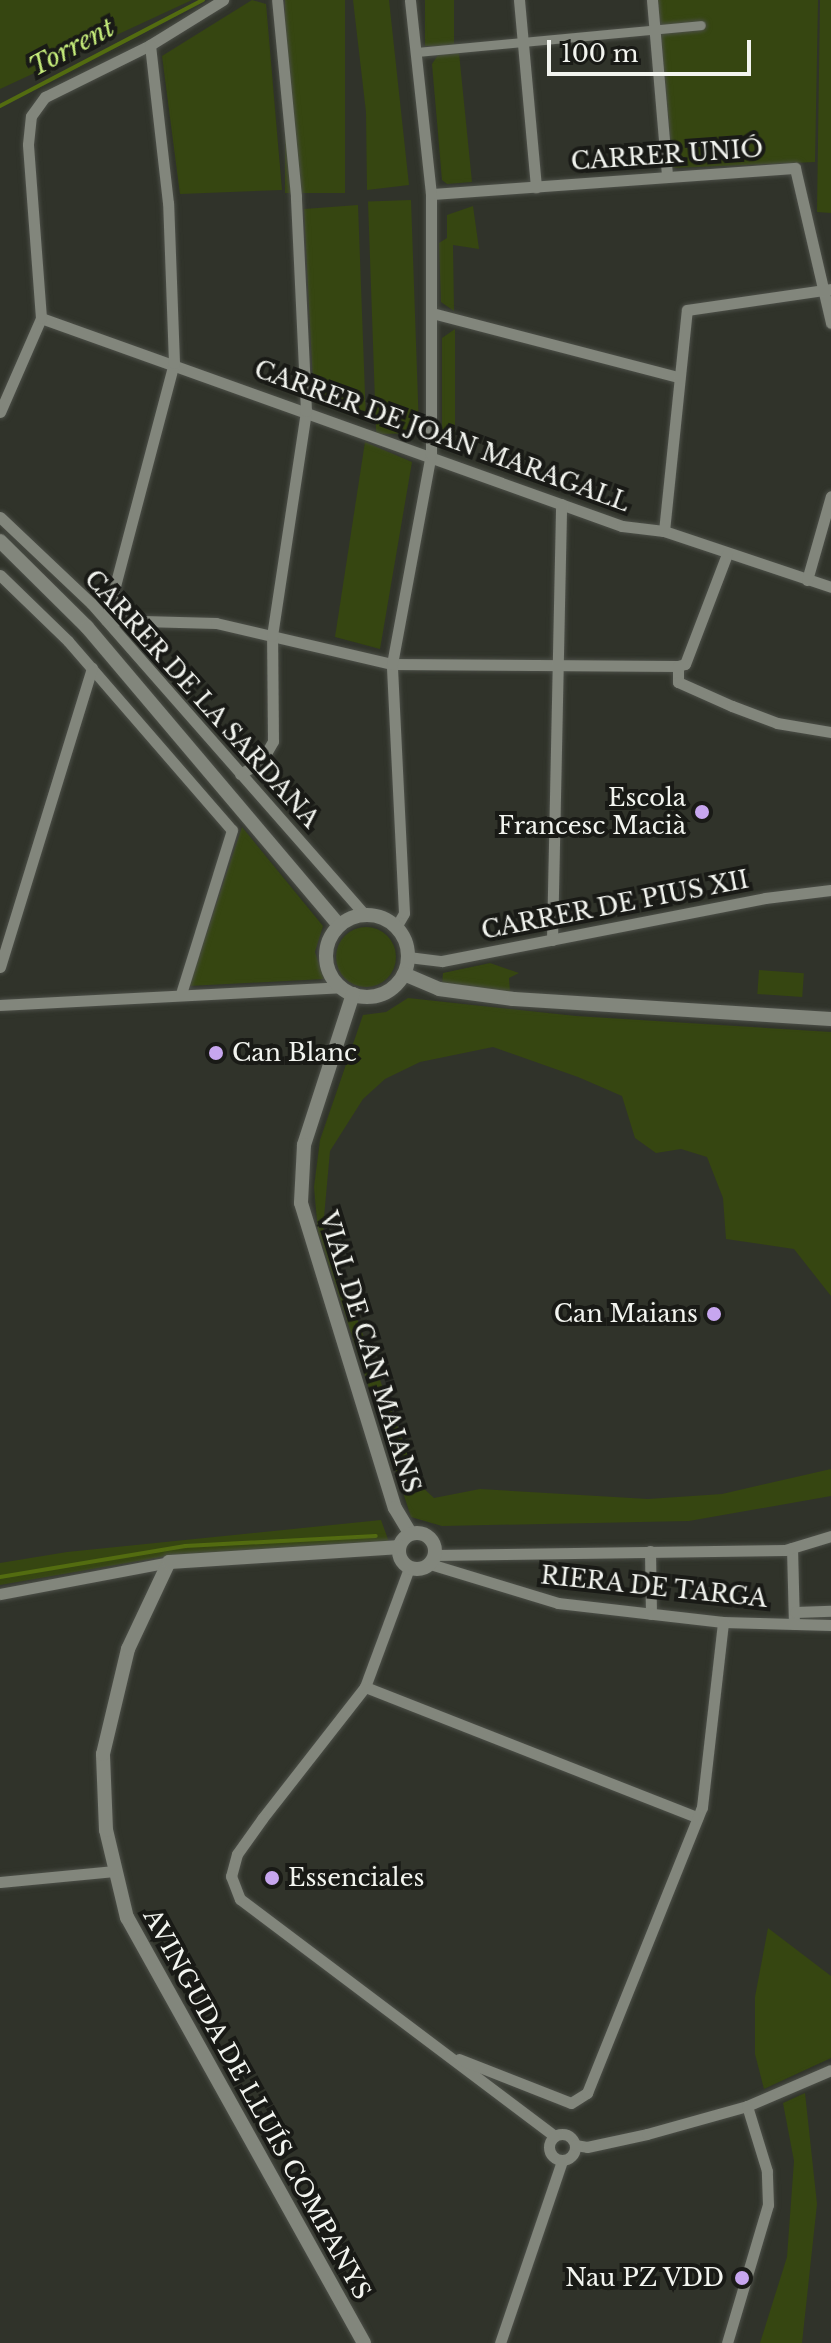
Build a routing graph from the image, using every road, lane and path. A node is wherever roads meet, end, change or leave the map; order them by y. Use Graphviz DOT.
graph roads {
  1 [pos="223,0"];
  2 [pos="277,0"];
  3 [pos="410,0"];
  4 [pos="519,0"];
  5 [pos="652,0"];
  6 [pos="701,25"];
  7 [pos="654,30"];
  8 [pos="523,42"];
  9 [pos="150,45"];
  10 [pos="416,52"];
  11 [pos="667,176"];
  12 [pos="536,187"];
  13 [pos="431,194"];
  14 [pos="828,289"];
  15 [pos="432,313"];
  16 [pos="41,318"];
  17 [pos="831,323"];
  18 [pos="174,363"];
  19 [pos="678,377"];
  20 [pos="306,411"];
  21 [pos="0,412"];
  22 [pos="431,454"];
  23 [pos="831,496"];
  24 [pos="561,504"];
  25 [pos="0,517"];
  26 [pos="664,531"];
  27 [pos="0,541"];
  28 [pos="727,554"];
  29 [pos="0,575"];
  30 [pos="807,580"];
  31 [pos="831,587"];
  32 [pos="106,620"];
  33 [pos="272,636"];
  34 [pos="392,664"];
  35 [pos="558,664"];
  36 [pos="678,666"];
  37 [pos="92,668"];
  38 [pos="831,732"];
  39 [pos="240,774"];
  40 [pos="831,890"];
  41 [pos="365,915"];
  42 [pos="339,925"];
  43 [pos="396,927"];
  44 [pos="552,940"];
  45 [pos="408,957"];
  46 [pos="0,967"];
  47 [pos="404,974"];
  48 [pos="346,991"];
  49 [pos="181,994"];
  50 [pos="0,1005"];
  51 [pos="831,1019"];
  52 [pos="410,1533"];
  53 [pos="831,1536"];
  54 [pos="398,1547"];
  55 [pos="792,1548"];
  56 [pos="650,1551"];
  57 [pos="432,1560"];
  58 [pos="169,1562"];
  59 [pos="409,1568"];
  60 [pos="0,1594"];
  61 [pos="831,1611"];
  62 [pos="651,1614"];
  63 [pos="794,1618"];
  64 [pos="723,1622"];
  65 [pos="831,1625"];
  66 [pos="365,1687"];
  67 [pos="697,1817"];
  68 [pos="114,1871"];
  69 [pos="0,1882"];
  70 [pos="447,2054"];
  71 [pos="831,2070"];
  72 [pos="747,2106"];
  73 [pos="554,2136"];
  74 [pos="575,2145"];
  75 [pos="562,2161"];
  76 [pos="364,2343"];
  77 [pos="500,2343"];
  78 [pos="727,2343"];
  1 -- 9 [label="street"];
  2 -- 20 [label="street"];
  3 -- 10 [label="street"];
  4 -- 8 [label="street"];
  5 -- 7 [label="street"];
  6 -- 7 [label="street"];
  7 -- 8 [label="street"];
  7 -- 11 [label="street"];
  8 -- 10 [label="street"];
  8 -- 12 [label="street"];
  9 -- 16 [label="street"];
  9 -- 18 [label="street"];
  10 -- 13 [label="street"];
  11 -- 12 [label="street, CARRER UNIÓ"];
  11 -- 14 [label="street, CARRER UNIÓ"];
  12 -- 13 [label="street, CARRER UNIÓ"];
  13 -- 15 [label="street"];
  14 -- 17 [label="street, CARRER UNIÓ"];
  14 -- 19 [label="street"];
  15 -- 19 [label="street"];
  15 -- 22 [label="street"];
  16 -- 18 [label="street, CARRER DE JOAN MARAGALL"];
  16 -- 21 [label="street"];
  18 -- 20 [label="street, CARRER DE JOAN MARAGALL"];
  18 -- 32 [label="street"];
  19 -- 26 [label="street"];
  20 -- 22 [label="street, CARRER DE JOAN MARAGALL"];
  20 -- 33 [label="street"];
  22 -- 24 [label="street, CARRER DE JOAN MARAGALL"];
  22 -- 34 [label="street"];
  23 -- 30 [label="street"];
  24 -- 26 [label="street, CARRER DE JOAN MARAGALL"];
  24 -- 35 [label="street"];
  25 -- 32 [label="street, CARRER DE LA SARDANA"];
  26 -- 28 [label="street, CARRER DE JOAN MARAGALL"];
  27 -- 42 [label="street"];
  28 -- 30 [label="street, CARRER DE JOAN MARAGALL"];
  28 -- 36 [label="street"];
  29 -- 37 [label="street"];
  30 -- 31 [label="street, CARRER DE JOAN MARAGALL"];
  32 -- 33 [label="street"];
  32 -- 39 [label="street, CARRER DE LA SARDANA"];
  33 -- 34 [label="street"];
  33 -- 39 [label="street"];
  34 -- 35 [label="street"];
  34 -- 43 [label="street"];
  35 -- 36 [label="street"];
  35 -- 44 [label="street"];
  36 -- 38 [label="street"];
  37 -- 46 [label="street"];
  37 -- 49 [label="street"];
  39 -- 41 [label="street, CARRER DE LA SARDANA"];
  40 -- 44 [label="street, CARRER DE PIUS XII"];
  41 -- 42 [label="street"];
  41 -- 43 [label="street"];
  42 -- 48 [label="street"];
  43 -- 45 [label="street"];
  44 -- 45 [label="street, CARRER DE PIUS XII"];
  45 -- 47 [label="street"];
  47 -- 48 [label="street"];
  47 -- 51 [label="street"];
  48 -- 49 [label="street"];
  48 -- 52 [label="street, VIAL DE CAN MAIANS"];
  49 -- 50 [label="street"];
  52 -- 54 [label="street"];
  52 -- 57 [label="street"];
  53 -- 55 [label="street"];
  54 -- 58 [label="street"];
  54 -- 59 [label="street"];
  55 -- 56 [label="street"];
  55 -- 63 [label="street"];
  56 -- 57 [label="street"];
  56 -- 62 [label="street"];
  57 -- 59 [label="street"];
  57 -- 62 [label="street, RIERA DE TARGA"];
  58 -- 60 [label="street"];
  58 -- 68 [label="street, AVINGUDA DE LLUÍS COMPANYS"];
  59 -- 66 [label="street"];
  61 -- 63 [label="street"];
  62 -- 64 [label="street, RIERA DE TARGA"];
  63 -- 64 [label="street, RIERA DE TARGA"];
  63 -- 65 [label="street, RIERA DE TARGA"];
  64 -- 67 [label="street"];
  66 -- 67 [label="street"];
  66 -- 70 [label="street"];
  67 -- 70 [label="street"];
  68 -- 69 [label="street"];
  68 -- 76 [label="street, AVINGUDA DE LLUÍS COMPANYS"];
  70 -- 73 [label="street"];
  71 -- 72 [label="street"];
  72 -- 74 [label="street"];
  72 -- 78 [label="street"];
  73 -- 74 [label="street"];
  73 -- 75 [label="street"];
  74 -- 75 [label="street"];
  75 -- 77 [label="street"];
}
